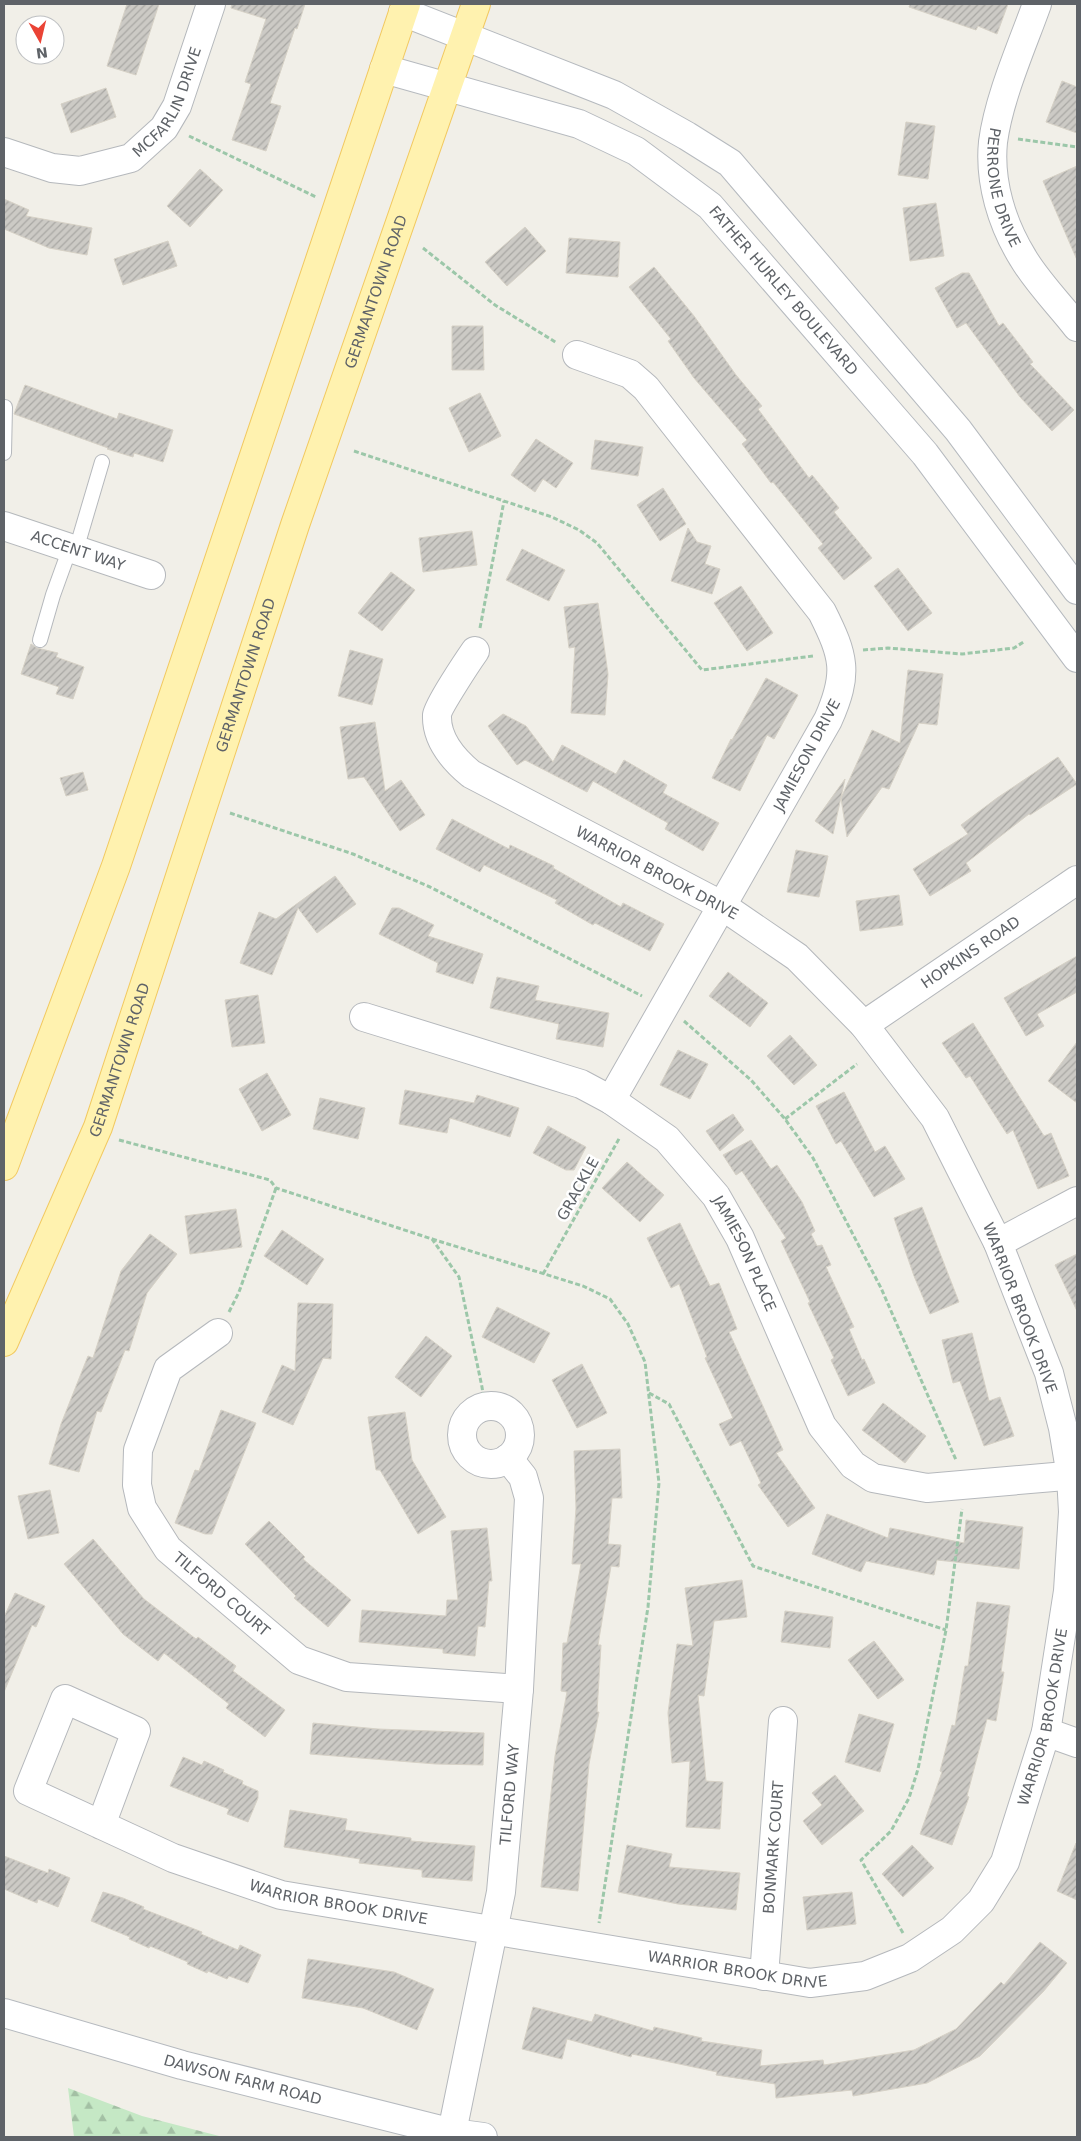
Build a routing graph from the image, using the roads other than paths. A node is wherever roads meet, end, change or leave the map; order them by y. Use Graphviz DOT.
graph roads {
  1 [pos="211,4"];
  2 [pos="476,4"];
  3 [pos="1037,4"];
  4 [pos="404,8"];
  5 [pos="464,37"];
  6 [pos="384,69"];
  7 [pos="447,87"];
  8 [pos="4,152"];
  9 [pos="1077,327"];
  10 [pos="577,355"];
  11 [pos="6,407"];
  12 [pos="4,453"];
  13 [pos="102,462"];
  14 [pos="4,526"];
  15 [pos="73,549"];
  16 [pos="151,575"];
  17 [pos="1077,590"];
  18 [pos="40,640"];
  19 [pos="475,651"];
  20 [pos="1077,658"];
  21 [pos="1077,880"];
  22 [pos="721,905"];
  23 [pos="364,1017"];
  24 [pos="864,1025"];
  25 [pos="610,1100"];
  26 [pos="4,1166"];
  27 [pos="1077,1201"];
  28 [pos="998,1243"];
  29 [pos="218,1333"];
  30 [pos="4,1342"];
  31 [pos="508,1458"];
  32 [pos="1074,1476"];
  33 [pos="519,1689"];
  34 [pos="783,1721"];
  35 [pos="1046,1732"];
  36 [pos="1077,1743"];
  37 [pos="100,1825"];
  38 [pos="493,1931"];
  39 [pos="764,1976"];
  40 [pos="4,2013"];
  41 [pos="452,2135"];
  42 [pos="483,2137"];
  1 -- 8 [label="street, MCFARLIN DRIVE"];
  2 -- 5 [label="main road, GERMANTOWN ROAD"];
  3 -- 9 [label="street, PERRONE DRIVE"];
  4 -- 5 [label="street"];
  4 -- 6 [label="main road"];
  5 -- 7 [label="main road, GERMANTOWN ROAD"];
  5 -- 17 [label="street"];
  6 -- 7 [label="street, FATHER HURLEY BOULEVARD"];
  6 -- 26 [label="main road"];
  7 -- 20 [label="street, FATHER HURLEY BOULEVARD"];
  7 -- 30 [label="main road, GERMANTOWN ROAD"];
  10 -- 22 [label="street, JAMIESON DRIVE"];
  11 -- 12 [label="lane"];
  13 -- 15 [label="lane"];
  14 -- 15 [label="street, ACCENT WAY"];
  15 -- 16 [label="street, ACCENT WAY"];
  15 -- 18 [label="lane"];
  19 -- 22 [label="street, WARRIOR BROOK DRIVE"];
  21 -- 24 [label="street, HOPKINS ROAD"];
  22 -- 24 [label="street, WARRIOR BROOK DRIVE"];
  22 -- 25 [label="street, JAMIESON DRIVE"];
  23 -- 25 [label="street, JAMIESON PLACE"];
  24 -- 28 [label="street, WARRIOR BROOK DRIVE"];
  25 -- 32 [label="street, JAMIESON PLACE"];
  27 -- 28 [label="street"];
  28 -- 32 [label="street, WARRIOR BROOK DRIVE"];
  29 -- 33 [label="street, TILFORD COURT"];
  31 -- 31 [label="street"];
  31 -- 33 [label="street, TILFORD WAY"];
  32 -- 35 [label="street, WARRIOR BROOK DRIVE"];
  33 -- 38 [label="street, TILFORD WAY"];
  34 -- 39 [label="street, BONMARK COURT"];
  35 -- 36 [label="street"];
  35 -- 39 [label="street, WARRIOR BROOK DRIVE"];
  37 -- 37 [label="street, WARRIOR BROOK DRIVE"];
  37 -- 38 [label="street, WARRIOR BROOK DRIVE"];
  38 -- 39 [label="street, WARRIOR BROOK DRIVE"];
  38 -- 41 [label="street, TILFORD WAY"];
  40 -- 41 [label="street, DAWSON FARM ROAD"];
  41 -- 42 [label="street, DAWSON FARM ROAD"];
}
